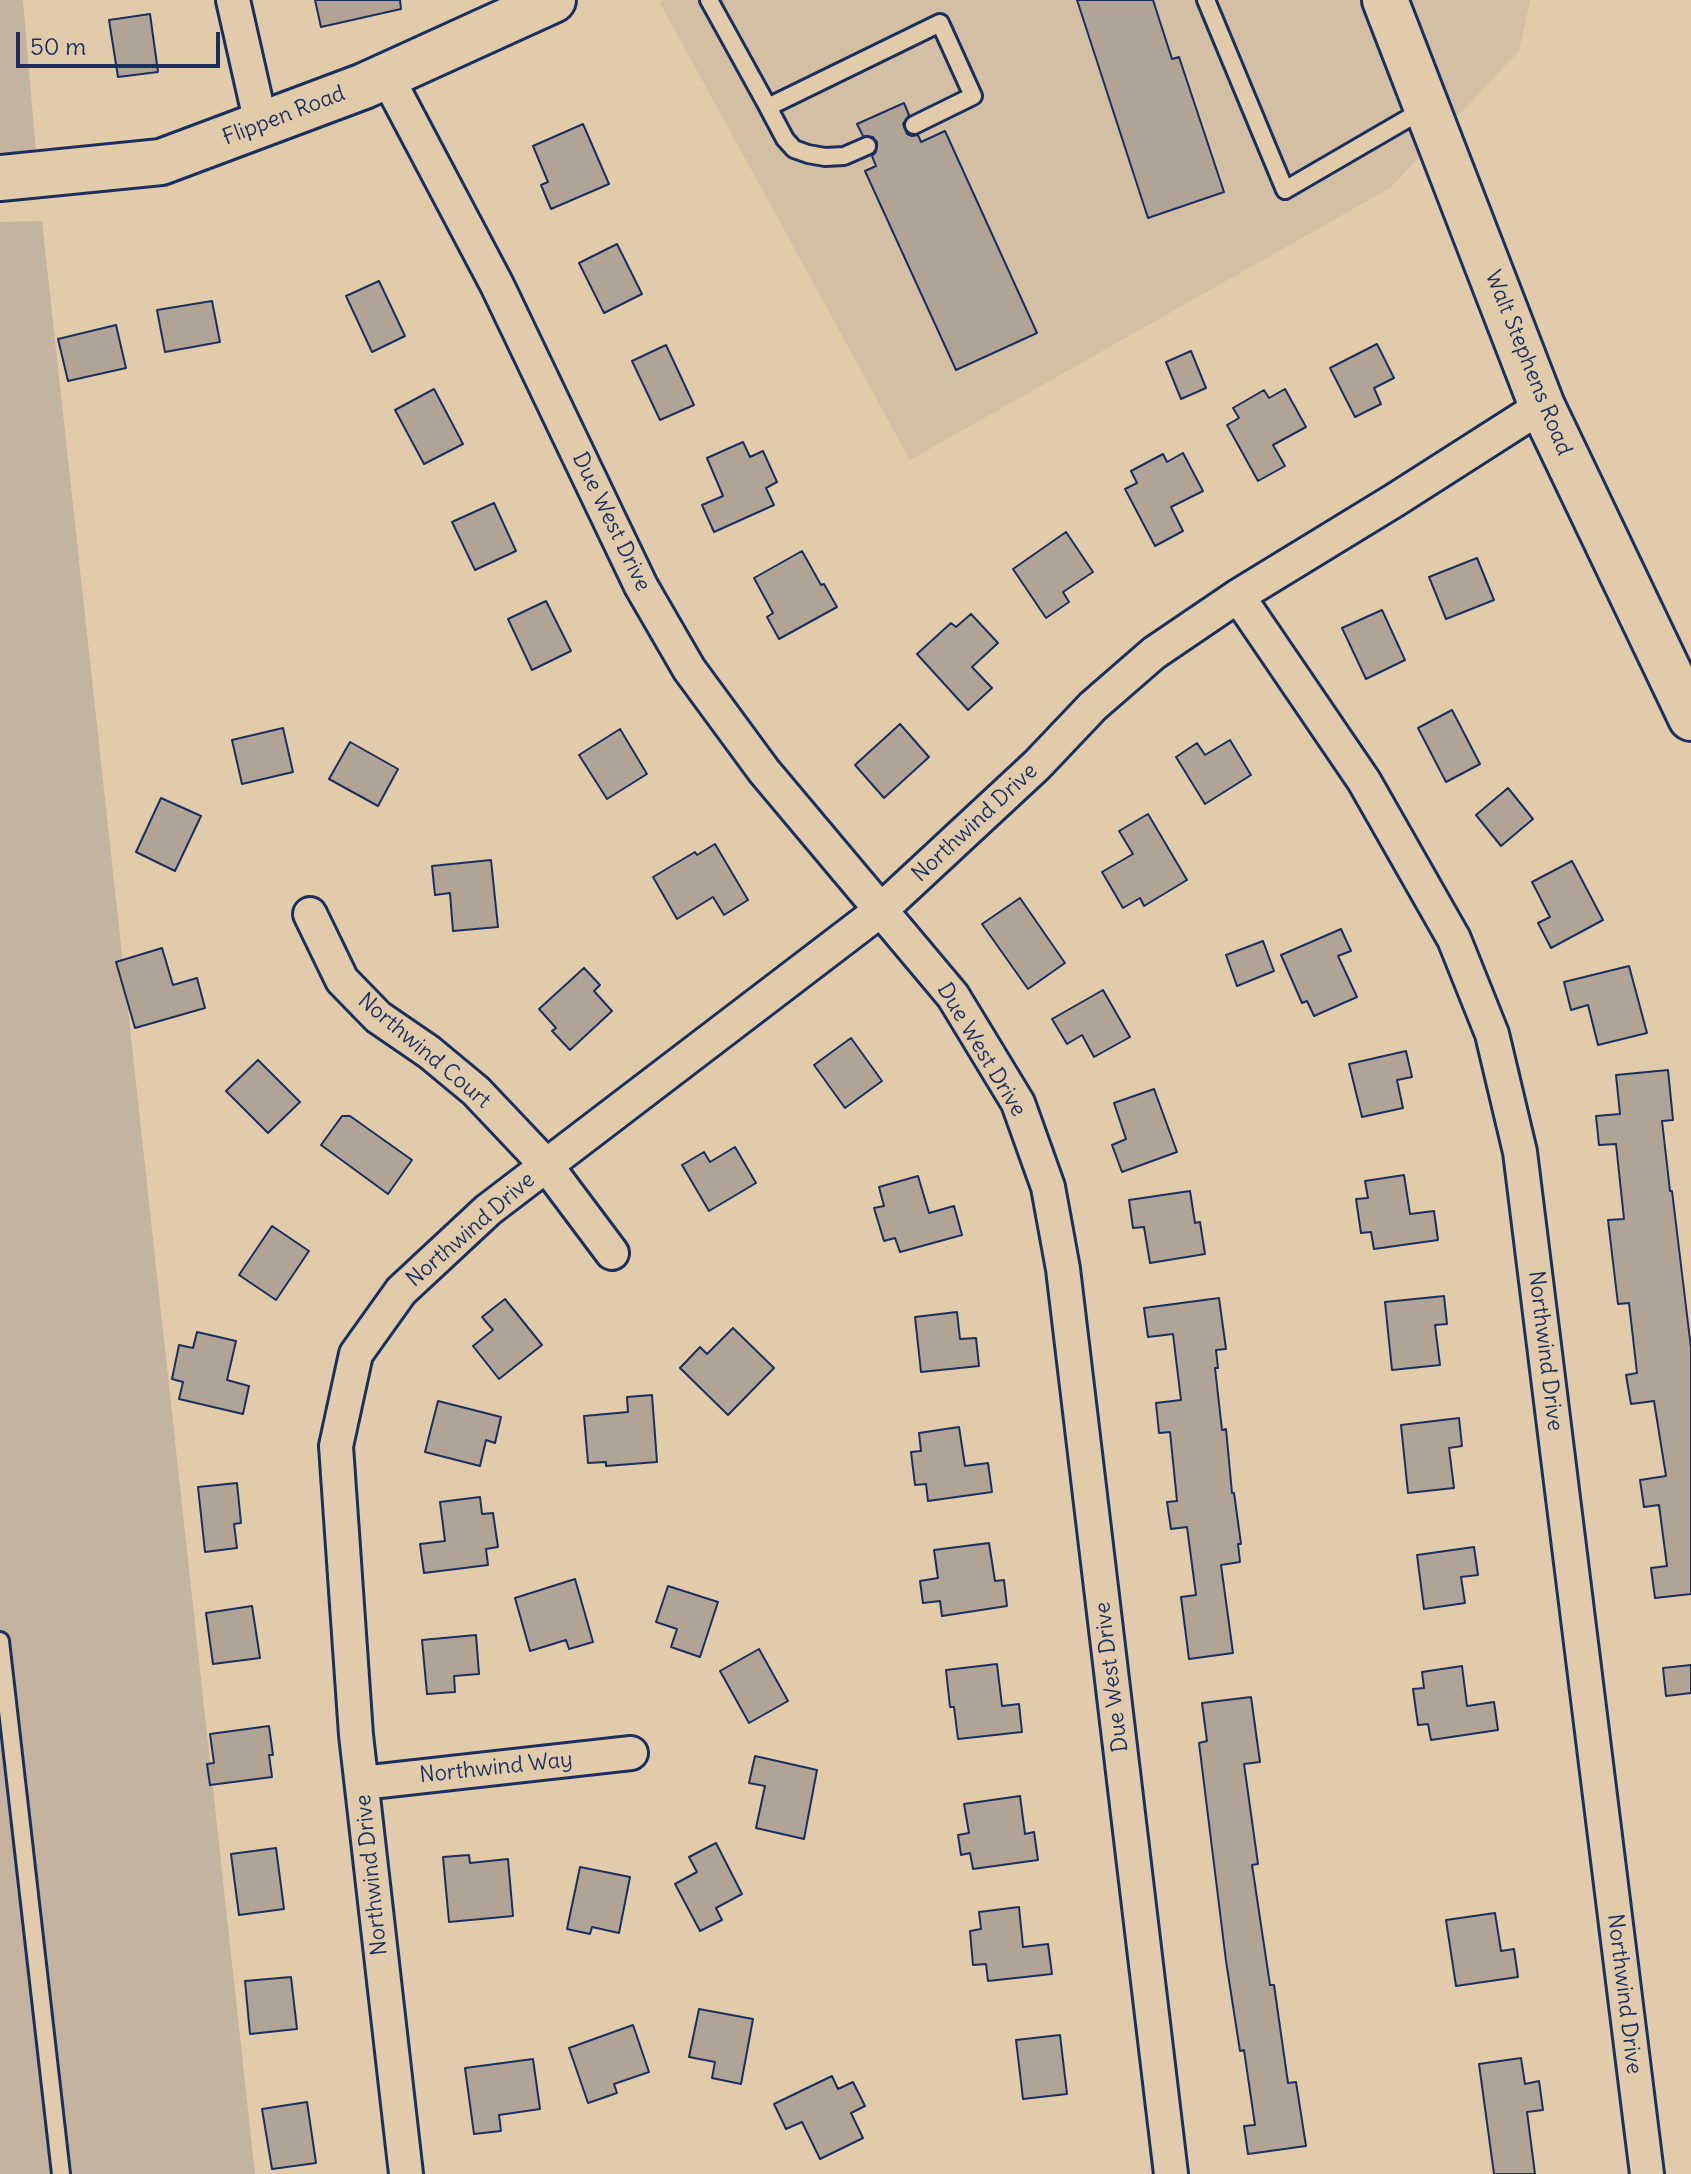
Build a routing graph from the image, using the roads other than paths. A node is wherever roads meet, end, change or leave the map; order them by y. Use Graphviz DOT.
graph roads {
  1 [pos="233,0"];
  2 [pos="553,0"];
  3 [pos="709,0"];
  4 [pos="1206,0"];
  5 [pos="1385,0"];
  6 [pos="386,75"];
  7 [pos="768,107"];
  8 [pos="1427,107"];
  9 [pos="261,124"];
  10 [pos="914,125"];
  11 [pos="867,146"];
  12 [pos="0,178"];
  13 [pos="1542,406"];
  14 [pos="1238,596"];
  15 [pos="1691,718"];
  16 [pos="881,910"];
  17 [pos="310,914"];
  18 [pos="546,1165"];
  19 [pos="612,1253"];
  20 [pos="0,1641"];
  21 [pos="631,1753"];
  22 [pos="362,1783"];
  23 [pos="61,2174"];
  24 [pos="406,2174"];
  25 [pos="1171,2174"];
  26 [pos="1647,2174"];
  1 -- 9 [label="street"];
  2 -- 6 [label="street, Flippen Road"];
  3 -- 7 [label="lane"];
  4 -- 8 [label="lane"];
  5 -- 8 [label="street, Walt Stephens Road"];
  6 -- 9 [label="street, Flippen Road"];
  6 -- 16 [label="street, Due West Drive"];
  7 -- 10 [label="lane"];
  7 -- 11 [label="lane"];
  8 -- 13 [label="street, Walt Stephens Road"];
  9 -- 12 [label="street, Flippen Road"];
  13 -- 14 [label="street, Northwind Drive"];
  13 -- 15 [label="street, Walt Stephens Road"];
  14 -- 16 [label="street, Northwind Drive"];
  14 -- 26 [label="street, Northwind Drive"];
  16 -- 18 [label="street, Northwind Drive"];
  16 -- 25 [label="street, Due West Drive"];
  17 -- 18 [label="street, Northwind Court"];
  18 -- 19 [label="street, Northwind Court"];
  18 -- 22 [label="street, Northwind Drive"];
  20 -- 23 [label="lane"];
  21 -- 22 [label="street, Northwind Way"];
  22 -- 24 [label="street, Northwind Drive"];
}
